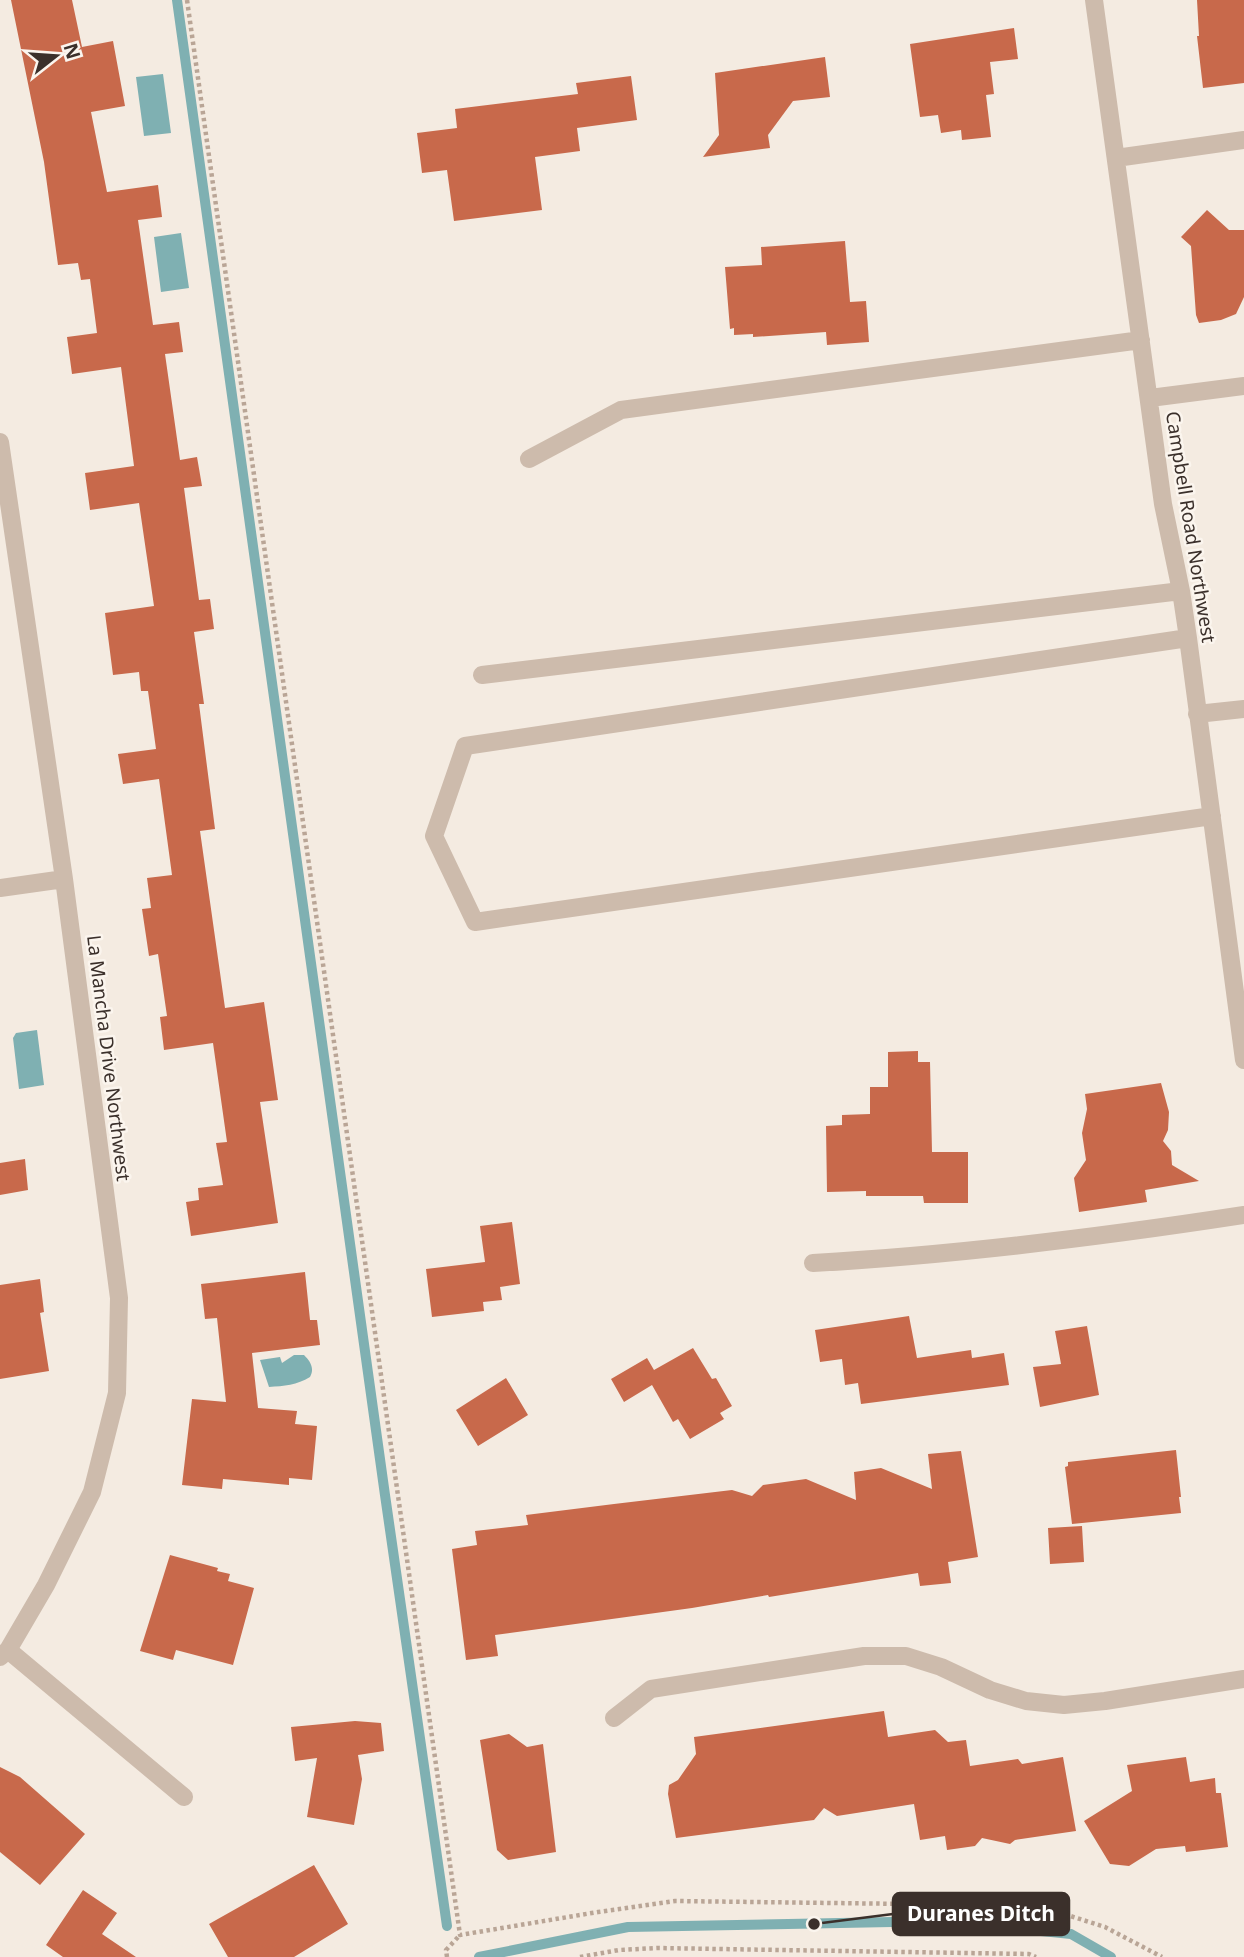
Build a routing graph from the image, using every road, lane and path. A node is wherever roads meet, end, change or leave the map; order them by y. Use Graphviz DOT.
graph roads {
  1 [pos="187,0"];
  2 [pos="1094,0"];
  3 [pos="1244,140"];
  4 [pos="1116,158"];
  5 [pos="1141,340"];
  6 [pos="1244,386"];
  7 [pos="1150,398"];
  8 [pos="0,442"];
  9 [pos="529,460"];
  10 [pos="1181,591"];
  11 [pos="1188,638"];
  12 [pos="482,675"];
  13 [pos="1244,709"];
  14 [pos="1197,714"];
  15 [pos="1212,816"];
  16 [pos="64,879"];
  17 [pos="0,888"];
  18 [pos="1240,1010"];
  19 [pos="1244,1060"];
  20 [pos="1244,1215"];
  21 [pos="813,1263"];
  22 [pos="4,1653"];
  23 [pos="1244,1679"];
  24 [pos="614,1718"];
  25 [pos="184,1797"];
  26 [pos="460,1936"];
  27 [pos="447,1957"];
  28 [pos="580,1957"];
  29 [pos="1036,1957"];
  30 [pos="1162,1957"];
  1 -- 26 [label="path"];
  2 -- 4 [label="street, Campbell Road Northwest"];
  3 -- 4 [label="street"];
  4 -- 5 [label="street, Campbell Road Northwest"];
  5 -- 7 [label="street, Campbell Road Northwest"];
  5 -- 9 [label="street"];
  6 -- 7 [label="street"];
  7 -- 10 [label="street, Campbell Road Northwest"];
  8 -- 16 [label="street, La Mancha Drive Northwest"];
  10 -- 11 [label="street, Campbell Road Northwest"];
  10 -- 12 [label="street"];
  11 -- 14 [label="street, Campbell Road Northwest"];
  11 -- 15 [label="street"];
  13 -- 14 [label="street"];
  14 -- 15 [label="street, Campbell Road Northwest"];
  15 -- 18 [label="street, Campbell Road Northwest"];
  16 -- 17 [label="street"];
  16 -- 22 [label="street, La Mancha Drive Northwest"];
  18 -- 19 [label="street, Campbell Road Northwest"];
  20 -- 21 [label="street"];
  22 -- 25 [label="street"];
  23 -- 24 [label="street"];
  26 -- 27 [label="path"];
  26 -- 30 [label="path"];
  28 -- 29 [label="path"];
}
